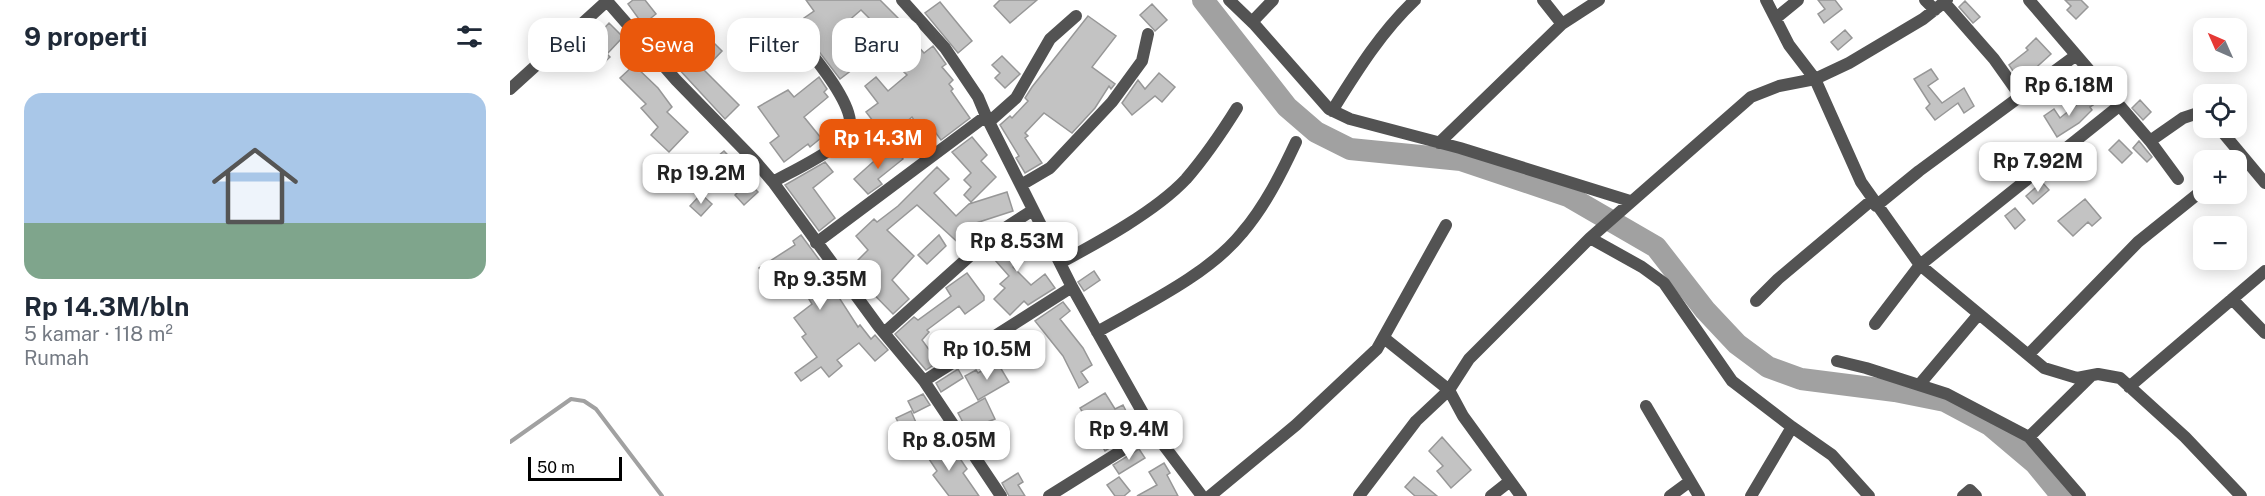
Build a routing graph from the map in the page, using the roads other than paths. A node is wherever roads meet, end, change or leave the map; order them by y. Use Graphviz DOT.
graph roads {
  1 [pos="608,0"];
  2 [pos="902,0"];
  3 [pos="1229,0"];
  4 [pos="1273,0"];
  5 [pos="1414,0"];
  6 [pos="1543,0"];
  7 [pos="1599,0"];
  8 [pos="1766,0"];
  9 [pos="1798,0"];
  10 [pos="1925,0"];
  11 [pos="2029,0"];
  12 [pos="1942,4"];
  13 [pos="1076,16"];
  14 [pos="1776,18"];
  15 [pos="1252,22"];
  16 [pos="1562,24"];
  17 [pos="1148,34"];
  18 [pos="2075,56"];
  19 [pos="820,66"];
  20 [pos="1815,79"];
  21 [pos="510,89"];
  22 [pos="2021,97"];
  23 [pos="2119,105"];
  24 [pos="1237,108"];
  25 [pos="1332,111"];
  26 [pos="2193,115"];
  27 [pos="988,119"];
  28 [pos="2150,141"];
  29 [pos="1296,142"];
  30 [pos="1439,142"];
  31 [pos="2247,166"];
  32 [pos="2178,179"];
  33 [pos="773,182"];
  34 [pos="2265,183"];
  35 [pos="1021,185"];
  36 [pos="2193,198"];
  37 [pos="1874,203"];
  38 [pos="1626,205"];
  39 [pos="1033,210"];
  40 [pos="1446,225"];
  41 [pos="1590,238"];
  42 [pos="816,243"];
  43 [pos="1060,263"];
  44 [pos="1920,265"];
  45 [pos="2265,271"];
  46 [pos="1072,287"];
  47 [pos="2232,299"];
  48 [pos="1756,301"];
  49 [pos="1978,315"];
  50 [pos="1875,324"];
  51 [pos="1097,332"];
  52 [pos="884,333"];
  53 [pos="2265,333"];
  54 [pos="1384,338"];
  55 [pos="2029,354"];
  56 [pos="1837,361"];
  57 [pos="2092,375"];
  58 [pos="924,381"];
  59 [pos="1919,385"];
  60 [pos="2129,387"];
  61 [pos="1449,390"];
  62 [pos="1646,406"];
  63 [pos="1792,427"];
  64 [pos="1153,431"];
  65 [pos="2029,436"];
  66 [pos="1510,481"];
  67 [pos="1689,482"];
  68 [pos="1001,496"];
  69 [pos="1049,496"];
  70 [pos="1202,496"];
  71 [pos="1210,496"];
  72 [pos="1359,496"];
  73 [pos="1491,496"];
  74 [pos="1521,496"];
  75 [pos="1670,496"];
  76 [pos="1699,496"];
  77 [pos="1751,496"];
  78 [pos="1869,496"];
  79 [pos="1963,496"];
  80 [pos="1976,496"];
  81 [pos="2080,496"];
  82 [pos="2241,496"];
  1 -- 21 [label="street"];
  1 -- 33 [label="street"];
  2 -- 27 [label="street"];
  3 -- 15 [label="street"];
  4 -- 15 [label="street"];
  5 -- 25 [label="street"];
  6 -- 16 [label="street"];
  7 -- 16 [label="street"];
  8 -- 14 [label="street"];
  9 -- 14 [label="street"];
  10 -- 12 [label="street"];
  11 -- 18 [label="street"];
  12 -- 20 [label="street"];
  12 -- 22 [label="street"];
  13 -- 27 [label="street"];
  14 -- 20 [label="street"];
  15 -- 25 [label="street"];
  16 -- 30 [label="street"];
  17 -- 35 [label="street"];
  18 -- 22 [label="street"];
  18 -- 23 [label="street"];
  19 -- 33 [label="street"];
  20 -- 37 [label="street"];
  20 -- 38 [label="street"];
  22 -- 37 [label="street"];
  23 -- 28 [label="street"];
  23 -- 44 [label="street"];
  24 -- 43 [label="street"];
  25 -- 30 [label="street"];
  26 -- 28 [label="street"];
  27 -- 35 [label="street"];
  27 -- 42 [label="street"];
  28 -- 32 [label="street"];
  29 -- 51 [label="street"];
  30 -- 38 [label="street"];
  31 -- 34 [label="street"];
  33 -- 42 [label="street"];
  35 -- 39 [label="street"];
  36 -- 55 [label="street"];
  37 -- 44 [label="street"];
  37 -- 48 [label="street"];
  38 -- 41 [label="street"];
  39 -- 43 [label="street"];
  39 -- 52 [label="street"];
  40 -- 54 [label="street"];
  41 -- 61 [label="street"];
  41 -- 63 [label="street"];
  42 -- 52 [label="street"];
  43 -- 46 [label="street"];
  44 -- 49 [label="street"];
  44 -- 50 [label="street"];
  45 -- 47 [label="street"];
  46 -- 51 [label="street"];
  46 -- 58 [label="street"];
  47 -- 53 [label="street"];
  47 -- 60 [label="street"];
  49 -- 55 [label="street"];
  49 -- 59 [label="street"];
  51 -- 64 [label="street"];
  52 -- 58 [label="street"];
  54 -- 61 [label="street"];
  54 -- 71 [label="street"];
  55 -- 57 [label="street"];
  56 -- 59 [label="street"];
  57 -- 60 [label="street"];
  57 -- 65 [label="street"];
  58 -- 68 [label="street"];
  59 -- 65 [label="street"];
  60 -- 82 [label="street"];
  61 -- 66 [label="street"];
  61 -- 72 [label="street"];
  62 -- 67 [label="street"];
  63 -- 77 [label="street"];
  63 -- 78 [label="street"];
  64 -- 69 [label="street"];
  64 -- 70 [label="street"];
  65 -- 81 [label="street"];
  66 -- 73 [label="street"];
  66 -- 74 [label="street"];
  67 -- 75 [label="street"];
  67 -- 76 [label="street"];
  79 -- 80 [label="street"];
}
